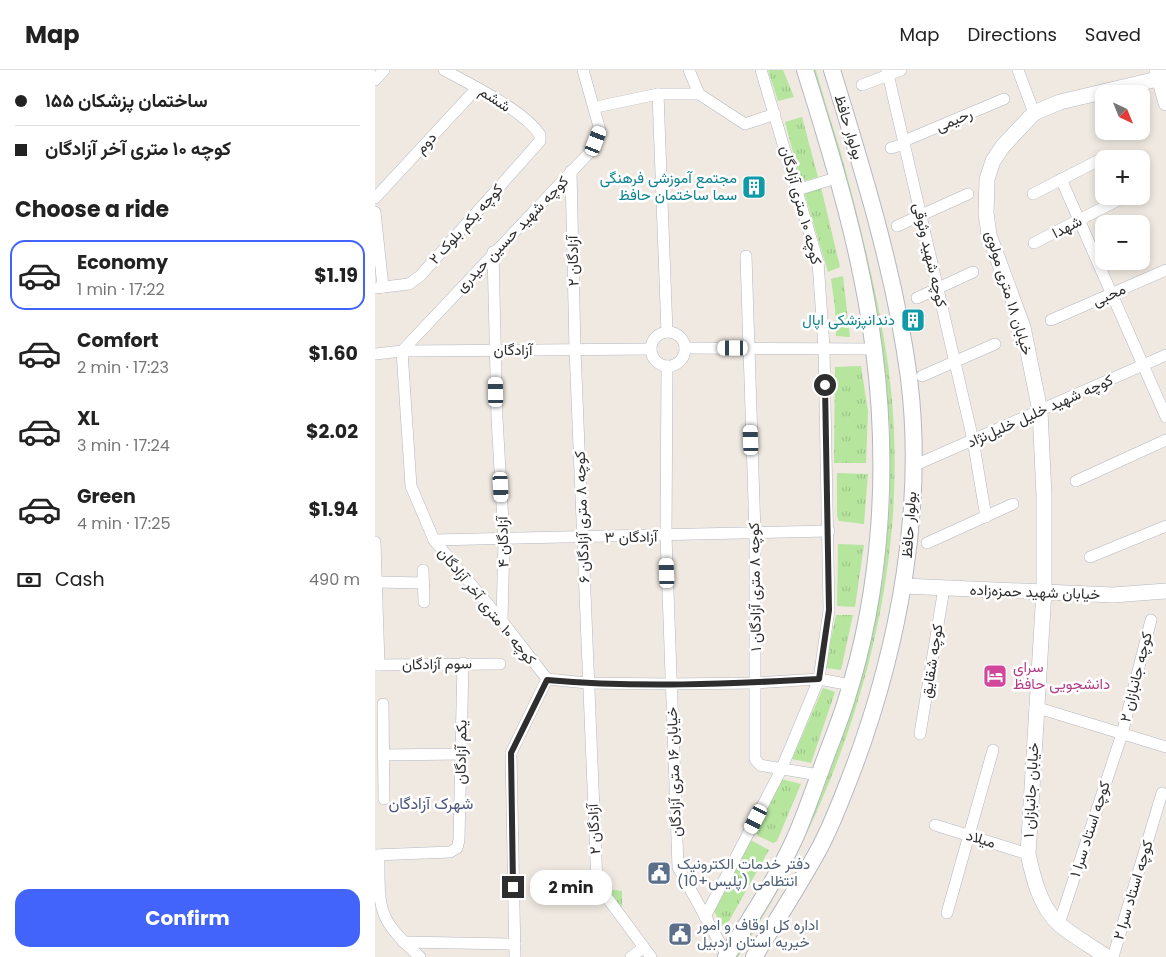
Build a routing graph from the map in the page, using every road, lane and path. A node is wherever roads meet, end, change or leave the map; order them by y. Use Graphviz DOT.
graph roads {
  1 [pos="384,70"];
  2 [pos="444,70"];
  3 [pos="583,70"];
  4 [pos="689,70"];
  5 [pos="761,70"];
  6 [pos="805,70"];
  7 [pos="832,70"];
  8 [pos="901,70"];
  9 [pos="1018,70"];
  10 [pos="887,72"];
  11 [pos="1161,75"];
  12 [pos="375,80"];
  13 [pos="862,85"];
  14 [pos="477,88"];
  15 [pos="658,94"];
  16 [pos="699,94"];
  17 [pos="1004,99"];
  18 [pos="1166,103"];
  19 [pos="595,107"];
  20 [pos="1034,113"];
  21 [pos="775,114"];
  22 [pos="540,135"];
  23 [pos="905,143"];
  24 [pos="891,148"];
  25 [pos="1095,162"];
  26 [pos="571,171"];
  27 [pos="839,177"];
  28 [pos="1061,180"];
  29 [pos="797,190"];
  30 [pos="969,194"];
  31 [pos="1033,194"];
  32 [pos="375,198"];
  33 [pos="1109,205"];
  34 [pos="375,212"];
  35 [pos="920,215"];
  36 [pos="1079,221"];
  37 [pos="897,226"];
  38 [pos="1034,244"];
  39 [pos="493,252"];
  40 [pos="746,256"];
  41 [pos="1166,270"];
  42 [pos="973,272"];
  43 [pos="379,287"];
  44 [pos="937,289"];
  45 [pos="1111,294"];
  46 [pos="917,298"];
  47 [pos="1051,320"];
  48 [pos="667,332"];
  49 [pos="995,344"];
  50 [pos="685,348"];
  51 [pos="748,348"];
  52 [pos="824,348"];
  53 [pos="651,349"];
  54 [pos="874,349"];
  55 [pos="495,350"];
  56 [pos="575,350"];
  57 [pos="402,351"];
  58 [pos="375,354"];
  59 [pos="1166,355"];
  60 [pos="954,362"];
  61 [pos="667,366"];
  62 [pos="1143,366"];
  63 [pos="921,376"];
  64 [pos="1040,411"];
  65 [pos="1166,417"];
  66 [pos="973,440"];
  67 [pos="1166,440"];
  68 [pos="913,466"];
  69 [pos="1076,481"];
  70 [pos="1013,504"];
  71 [pos="986,517"];
  72 [pos="1166,526"];
  73 [pos="829,531"];
  74 [pos="755,533"];
  75 [pos="666,536"];
  76 [pos="584,538"];
  77 [pos="504,539"];
  78 [pos="434,540"];
  79 [pos="375,542"];
  80 [pos="927,543"];
  81 [pos="1090,557"];
  82 [pos="423,570"];
  83 [pos="377,582"];
  84 [pos="424,583"];
  85 [pos="903,586"];
  86 [pos="944,588"];
  87 [pos="1044,591"];
  88 [pos="1166,591"];
  89 [pos="424,602"];
  90 [pos="1151,620"];
  91 [pos="502,622"];
  92 [pos="463,663"];
  93 [pos="500,664"];
  94 [pos="377,665"];
  95 [pos="819,679"];
  96 [pos="547,680"];
  97 [pos="587,683"];
  98 [pos="755,683"];
  99 [pos="670,684"];
  100 [pos="851,685"];
  101 [pos="383,704"];
  102 [pos="1035,707"];
  103 [pos="920,734"];
  104 [pos="1122,734"];
  105 [pos="1166,747"];
  106 [pos="993,750"];
  107 [pos="461,754"];
  108 [pos="384,755"];
  109 [pos="781,770"];
  110 [pos="819,775"];
  111 [pos="1162,793"];
  112 [pos="383,799"];
  113 [pos="935,824"];
  114 [pos="969,836"];
  115 [pos="1029,854"];
  116 [pos="377,855"];
  117 [pos="947,913"];
  118 [pos="705,917"];
  119 [pos="1059,924"];
  120 [pos="403,942"];
  121 [pos="515,944"];
  122 [pos="647,953"];
  123 [pos="420,957"];
  124 [pos="515,957"];
  125 [pos="631,957"];
  126 [pos="727,957"];
  127 [pos="754,957"];
  128 [pos="1107,957"];
  129 [pos="1113,957"];
  1 -- 12 [label="street"];
  2 -- 14 [label="street, ششم"];
  3 -- 19 [label="street, کوچه شهید حسین حیدری"];
  4 -- 16 [label="street"];
  5 -- 21 [label="street, کوچه ۱۰ متری آزادگان"];
  6 -- 27 [label="main road, بولوار حافظ"];
  7 -- 68 [label="main road, بولوار حافظ"];
  8 -- 10 [label="street"];
  9 -- 20 [label="street"];
  10 -- 13 [label="street"];
  10 -- 23 [label="street, کوچه شهید وثوقی"];
  11 -- 18 [label="street"];
  11 -- 20 [label="street, خیابان ۱۸ متری مولوی"];
  14 -- 22 [label="street, ششم"];
  14 -- 32 [label="street, دوم"];
  15 -- 16 [label="street"];
  15 -- 19 [label="street"];
  15 -- 48 [label="street"];
  16 -- 21 [label="street"];
  17 -- 23 [label="street, رحیمی"];
  19 -- 26 [label="street, کوچه شهید حسین حیدری"];
  20 -- 64 [label="street, خیابان ۱۸ متری مولوی"];
  21 -- 29 [label="street, کوچه ۱۰ متری آزادگان"];
  22 -- 43 [label="street, کوچه یکم بلوک ۲"];
  23 -- 24 [label="street, رحیمی"];
  23 -- 35 [label="street, کوچه شهید وثوقی"];
  25 -- 28 [label="street"];
  26 -- 39 [label="street, کوچه شهید حسین حیدری"];
  26 -- 56 [label="street, آزادگان ۲"];
  27 -- 29 [label="street"];
  27 -- 54 [label="main road, بولوار حافظ"];
  28 -- 31 [label="street"];
  28 -- 36 [label="street"];
  29 -- 52 [label="street, کوچه ۱۰ متری آزادگان"];
  30 -- 35 [label="street"];
  33 -- 36 [label="street, شهدا"];
  34 -- 43 [label="street"];
  35 -- 37 [label="street"];
  35 -- 44 [label="street, کوچه شهید وثوقی"];
  36 -- 38 [label="street, شهدا"];
  36 -- 45 [label="street"];
  39 -- 55 [label="street, آزادگان ۴"];
  39 -- 57 [label="street, کوچه شهید حسین حیدری"];
  40 -- 51 [label="street, کوچه ۸ متری آزادگان ۱"];
  41 -- 45 [label="street, محبی"];
  42 -- 44 [label="street"];
  44 -- 46 [label="street"];
  44 -- 60 [label="street, کوچه شهید وثوقی"];
  45 -- 47 [label="street, محبی"];
  45 -- 62 [label="street"];
  48 -- 50 [label="street"];
  48 -- 53 [label="street"];
  49 -- 60 [label="street"];
  50 -- 51 [label="street"];
  50 -- 61 [label="street"];
  51 -- 52 [label="street"];
  51 -- 74 [label="street, کوچه ۸ متری آزادگان ۱"];
  52 -- 54 [label="street"];
  52 -- 73 [label="street, کوچه ۱۰ متری آزادگان"];
  53 -- 56 [label="street, آزادگان"];
  53 -- 61 [label="street"];
  54 -- 100 [label="main road, بولوار حافظ"];
  55 -- 56 [label="street, آزادگان"];
  55 -- 57 [label="street, آزادگان"];
  55 -- 77 [label="street, آزادگان ۴"];
  56 -- 76 [label="street, کوچه ۸ متری آزادگان ۶"];
  57 -- 58 [label="street, آزادگان"];
  57 -- 78 [label="street, کوچه ۱۰ متری آخر آزادگان"];
  59 -- 62 [label="street, کوچه شهید خلیل خلیل‌نژاد"];
  60 -- 63 [label="street"];
  60 -- 66 [label="street, کوچه شهید وثوقی"];
  61 -- 75 [label="street, خیابان ۱۶ متری آزادگان"];
  62 -- 64 [label="street, کوچه شهید خلیل خلیل‌نژاد"];
  62 -- 65 [label="street"];
  64 -- 66 [label="street, کوچه شهید خلیل خلیل‌نژاد"];
  64 -- 87 [label="street, خیابان ۱۸ متری مولوی"];
  66 -- 68 [label="street, کوچه شهید خلیل خلیل‌نژاد"];
  66 -- 71 [label="street, کوچه شهید وثوقی"];
  67 -- 69 [label="street"];
  68 -- 85 [label="main road, بولوار حافظ"];
  70 -- 71 [label="street"];
  71 -- 80 [label="street"];
  72 -- 81 [label="street"];
  73 -- 74 [label="street, آزادگان ۳"];
  73 -- 95 [label="street, کوچه ۱۰ متری آزادگان"];
  74 -- 75 [label="street, آزادگان ۳"];
  74 -- 98 [label="street, کوچه ۸ متری آزادگان ۱"];
  75 -- 76 [label="street, آزادگان ۳"];
  75 -- 99 [label="street, خیابان ۱۶ متری آزادگان"];
  76 -- 77 [label="street, آزادگان ۳"];
  76 -- 97 [label="street, کوچه ۸ متری آزادگان ۶"];
  77 -- 78 [label="street, آزادگان ۳"];
  77 -- 91 [label="street, آزادگان ۴"];
  78 -- 91 [label="street, کوچه ۱۰ متری آخر آزادگان"];
  79 -- 83 [label="street"];
  82 -- 84 [label="street"];
  83 -- 84 [label="street"];
  83 -- 94 [label="street"];
  84 -- 89 [label="street"];
  85 -- 86 [label="street, خیابان شهید حمزه‌زاده"];
  85 -- 127 [label="main road, بولوار حافظ"];
  86 -- 87 [label="street, خیابان شهید حمزه‌زاده"];
  86 -- 103 [label="street, کوچه شقایق"];
  87 -- 88 [label="street, خیابان شهید حمزه‌زاده"];
  87 -- 102 [label="street, خیابان جانبازان ۱"];
  90 -- 104 [label="street, کوچه جانبازان ۲"];
  91 -- 96 [label="street, کوچه ۱۰ متری آخر آزادگان"];
  92 -- 93 [label="street, سوم آزادگان"];
  92 -- 94 [label="street, سوم آزادگان"];
  92 -- 107 [label="street, یکم آزادگان"];
  95 -- 98 [label="street"];
  95 -- 100 [label="street"];
  95 -- 109 [label="street, کوچه ۱۰ متری آزادگان"];
  96 -- 97 [label="street"];
  96 -- 121 [label="street, کوچه ۱۰ متری آخر آزادگان"];
  97 -- 99 [label="street"];
  97 -- 122 [label="street, آزادگان ۲"];
  98 -- 99 [label="street"];
  98 -- 109 [label="street, کوچه ۸ متری آزادگان ۱"];
  99 -- 118 [label="street, خیابان ۱۶ متری آزادگان"];
  100 -- 110 [label="main road, بولوار حافظ"];
  101 -- 108 [label="street"];
  102 -- 104 [label="street"];
  102 -- 115 [label="street, خیابان جانبازان ۱"];
  104 -- 105 [label="street"];
  104 -- 119 [label="street, کوچه استاد سرا ۱"];
  106 -- 114 [label="street"];
  107 -- 108 [label="street"];
  107 -- 116 [label="street, یکم آزادگان"];
  108 -- 112 [label="street"];
  109 -- 110 [label="street, کوچه ۸ متری آزادگان ۱"];
  109 -- 118 [label="street, کوچه ۱۰ متری آزادگان"];
  110 -- 126 [label="main road, بولوار حافظ"];
  111 -- 129 [label="street, کوچه استاد سرا ۲"];
  113 -- 114 [label="street, میلاد"];
  114 -- 115 [label="street, میلاد"];
  114 -- 117 [label="street"];
  115 -- 119 [label="street, خیابان جانبازان ۱"];
  116 -- 120 [label="street"];
  118 -- 126 [label="street, خیابان ۱۶ متری آزادگان"];
  119 -- 128 [label="street, خیابان جانبازان ۱"];
  120 -- 121 [label="street"];
  120 -- 123 [label="street"];
  121 -- 124 [label="street, کوچه ۱۰ متری آخر آزادگان"];
  122 -- 125 [label="street"];
}
